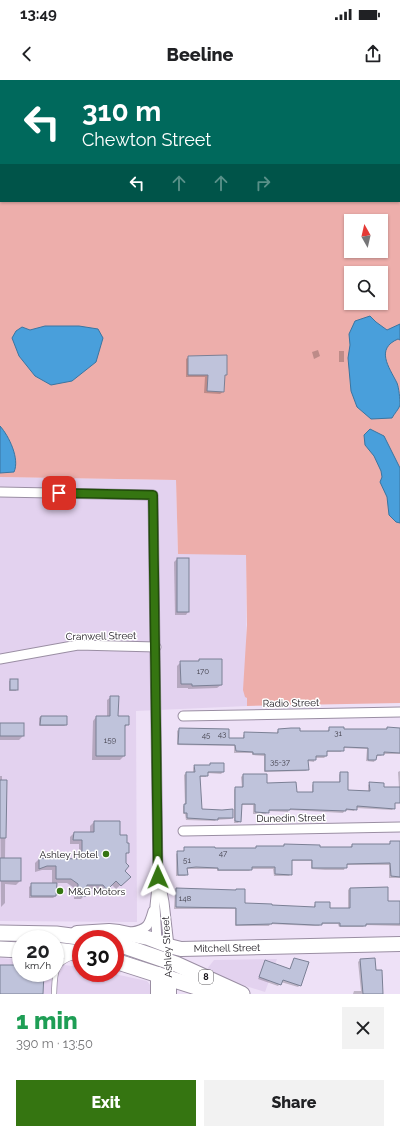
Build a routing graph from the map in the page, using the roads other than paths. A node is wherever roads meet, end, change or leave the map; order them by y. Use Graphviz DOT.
graph roads {
  1 [pos="0,492"];
  2 [pos="156,646"];
  3 [pos="0,659"];
  4 [pos="400,712"];
  5 [pos="183,716"];
  6 [pos="400,827"];
  7 [pos="183,831"];
  8 [pos="158,877"];
  9 [pos="155,903"];
  10 [pos="0,933"];
  11 [pos="12,933"];
  12 [pos="127,933"];
  13 [pos="64,934"];
  14 [pos="124,944"];
  15 [pos="400,944"];
  16 [pos="0,949"];
  17 [pos="12,950"];
  18 [pos="163,951"];
  19 [pos="124,964"];
  20 [pos="164,976"];
  21 [pos="54,982"];
  22 [pos="54,994"];
  23 [pos="158,994"];
  24 [pos="169,994"];
  25 [pos="218,994"];
  26 [pos="242,994"];
  1 -- 2 [label="street, Ashley Street"];
  2 -- 3 [label="street, Cranwell Street"];
  2 -- 8 [label="street, Ashley Street"];
  4 -- 5 [label="street, Radio Street"];
  6 -- 7 [label="street, Dunedin Street"];
  8 -- 9 [label="street, Ashley Street"];
  8 -- 18 [label="street, Ashley Street"];
  9 -- 12 [label="street"];
  9 -- 18 [label="street, Ashley Street"];
  10 -- 11 [label="highway"];
  12 -- 13 [label="main road, Mitchell Street"];
  12 -- 18 [label="main road, Mitchell Street"];
  14 -- 18 [label="highway, 8"];
  15 -- 18 [label="main road, Mitchell Street"];
  16 -- 17 [label="highway"];
  18 -- 20 [label="highway, Ashley Street"];
  18 -- 26 [label="highway, 8"];
  19 -- 20 [label="highway, 8"];
  20 -- 23 [label="main road, Ashley Street"];
  20 -- 24 [label="main road, Ashley Street"];
  20 -- 25 [label="highway, 8"];
  21 -- 22 [label="lane"];
}
